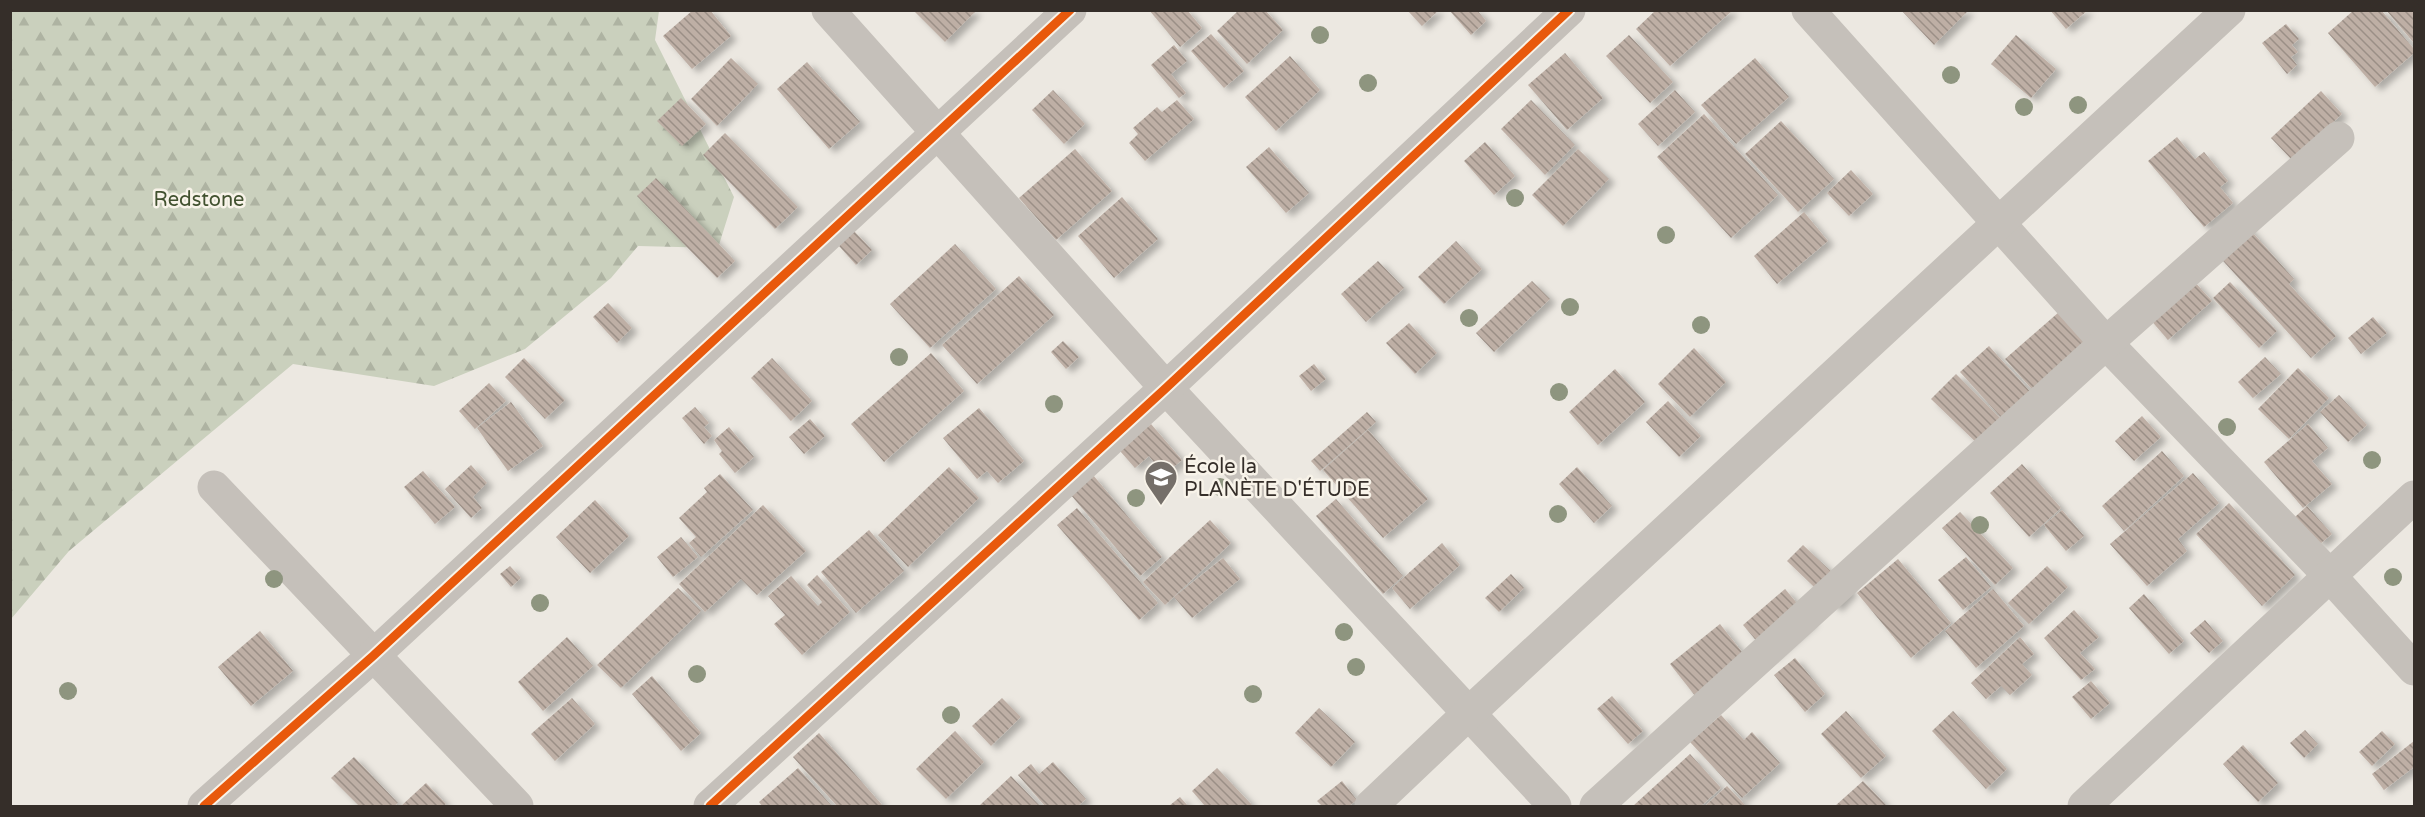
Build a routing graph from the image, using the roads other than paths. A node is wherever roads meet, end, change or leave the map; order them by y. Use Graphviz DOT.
graph roads {
  1 [pos="828,10"];
  2 [pos="1070,10"];
  3 [pos="1569,10"];
  4 [pos="1808,10"];
  5 [pos="2229,10"];
  6 [pos="938,133"];
  7 [pos="2338,138"];
  8 [pos="1998,224"];
  9 [pos="2106,343"];
  10 [pos="1166,388"];
  11 [pos="214,487"];
  12 [pos="2415,497"];
  13 [pos="2330,576"];
  14 [pos="373,656"];
  15 [pos="2415,669"];
  16 [pos="1469,713"];
  17 [pos="204,807"];
  18 [pos="517,807"];
  19 [pos="710,807"];
  20 [pos="1371,807"];
  21 [pos="1555,807"];
  22 [pos="1596,807"];
  23 [pos="2084,807"];
  1 -- 6 [label="street"];
  2 -- 6 [label="street"];
  3 -- 10 [label="street"];
  4 -- 8 [label="street"];
  5 -- 8 [label="street"];
  6 -- 10 [label="street"];
  6 -- 14 [label="street"];
  7 -- 9 [label="street"];
  8 -- 9 [label="street"];
  8 -- 16 [label="street"];
  9 -- 13 [label="street"];
  9 -- 22 [label="street"];
  10 -- 16 [label="street"];
  10 -- 19 [label="street"];
  11 -- 14 [label="street"];
  12 -- 13 [label="street"];
  13 -- 15 [label="street"];
  13 -- 23 [label="street"];
  14 -- 17 [label="street"];
  14 -- 18 [label="street"];
  16 -- 20 [label="street"];
  16 -- 21 [label="street"];
}
